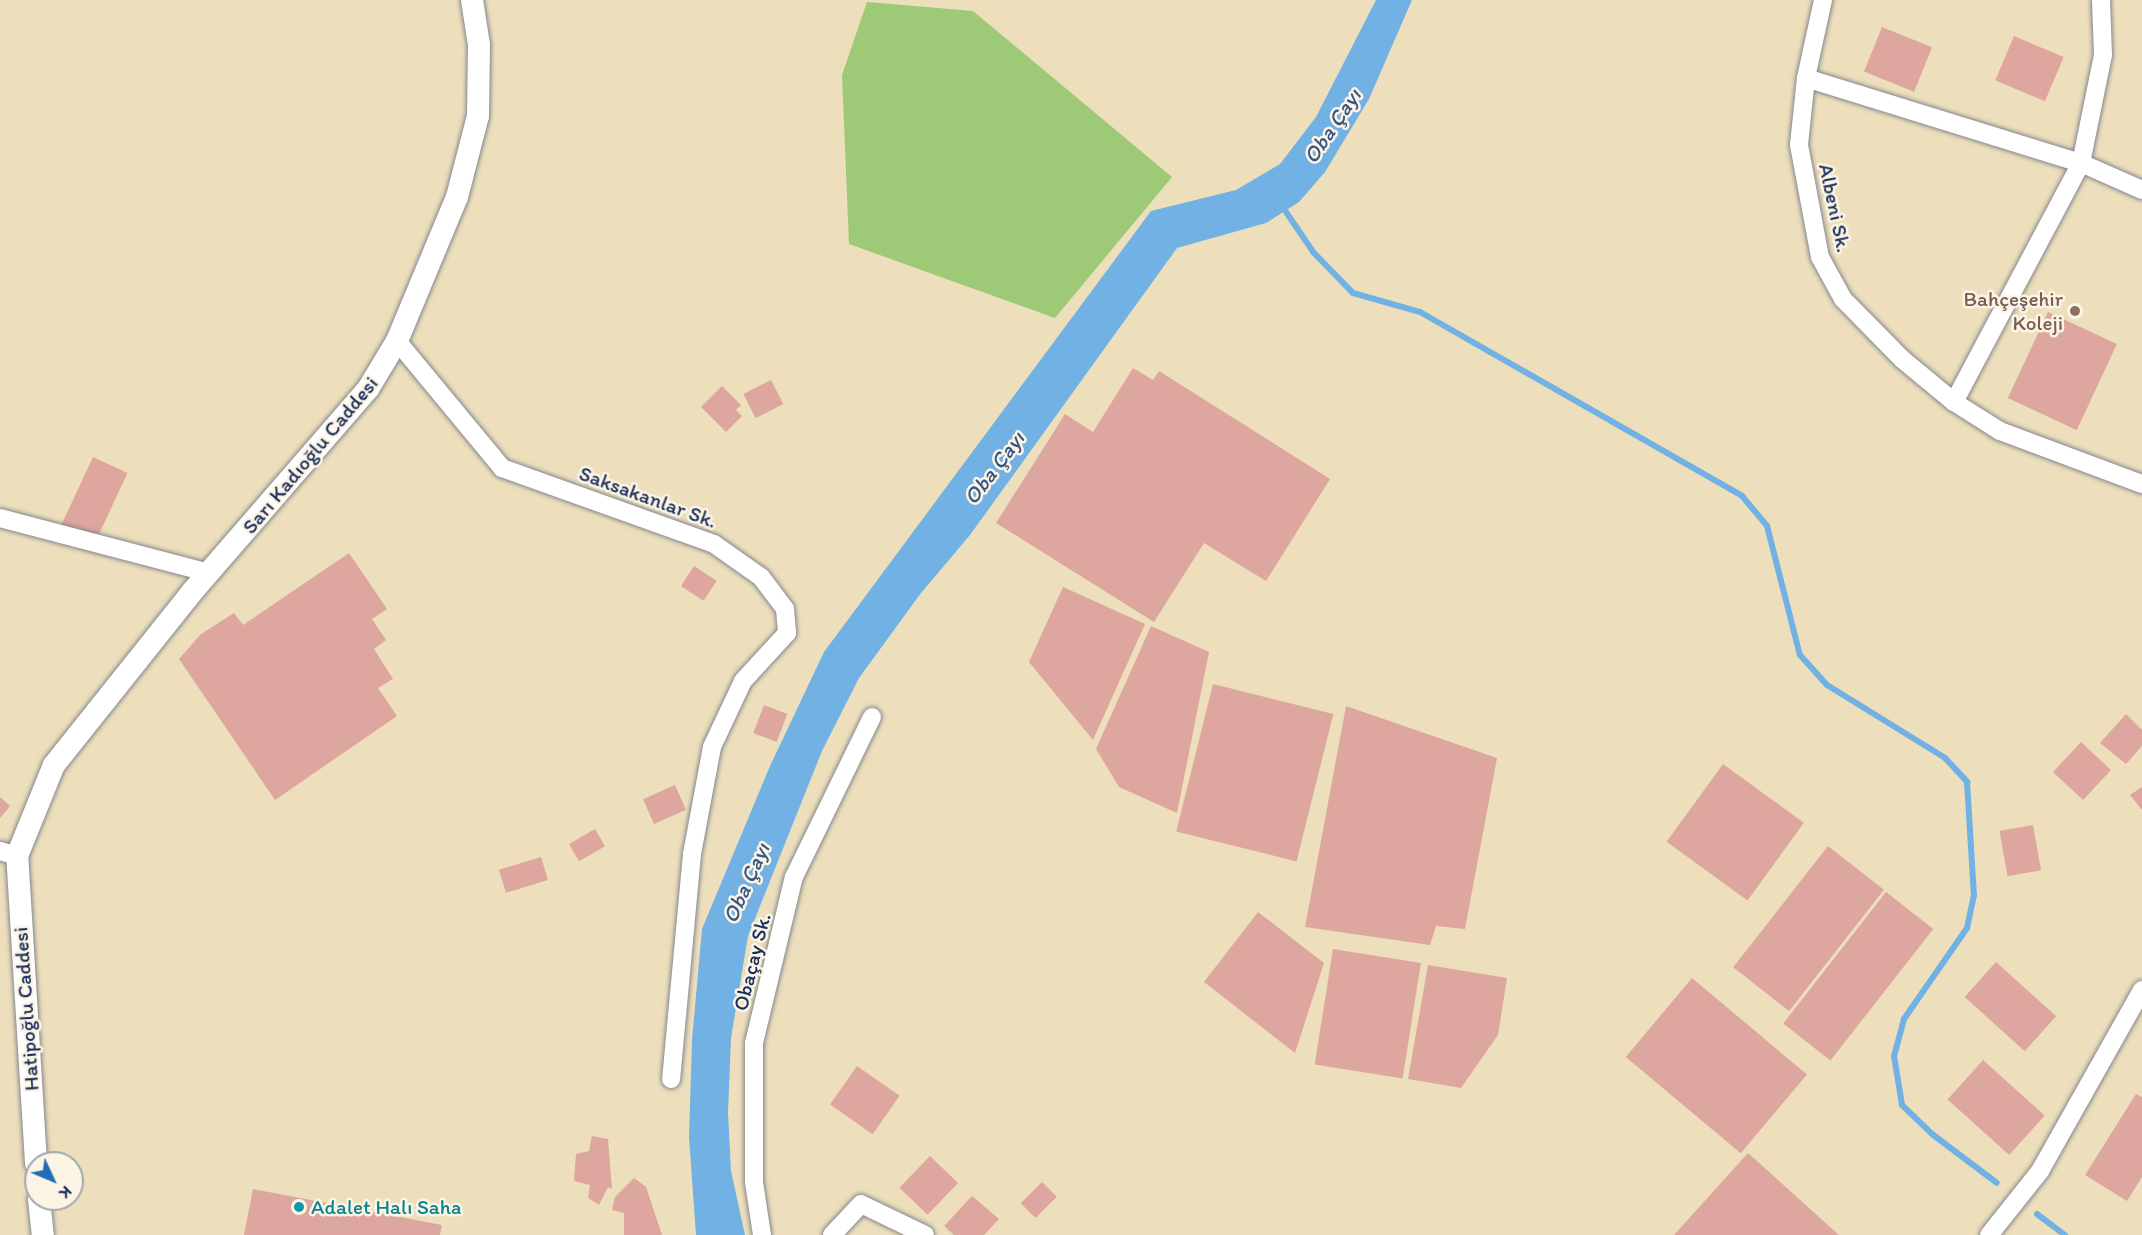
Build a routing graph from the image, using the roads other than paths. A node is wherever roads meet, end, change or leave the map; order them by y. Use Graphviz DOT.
graph roads {
  1 [pos="472,0"];
  2 [pos="1823,0"];
  3 [pos="2101,0"];
  4 [pos="1806,78"];
  5 [pos="2081,163"];
  6 [pos="2142,190"];
  7 [pos="397,340"];
  8 [pos="1954,402"];
  9 [pos="2142,484"];
  10 [pos="0,518"];
  11 [pos="209,573"];
  12 [pos="872,717"];
  13 [pos="8,853"];
  14 [pos="2142,990"];
  15 [pos="671,1078"];
  16 [pos="35,1151"];
  17 [pos="40,1211"];
  18 [pos="43,1235"];
  19 [pos="762,1235"];
  20 [pos="832,1235"];
  21 [pos="925,1235"];
  22 [pos="1989,1235"];
  1 -- 7 [label="street, Sarı Kadıoğlu Caddesi"];
  2 -- 4 [label="street, Albeni Sk."];
  3 -- 5 [label="street"];
  4 -- 5 [label="street"];
  4 -- 8 [label="street, Albeni Sk."];
  5 -- 6 [label="street"];
  5 -- 8 [label="street"];
  7 -- 11 [label="street, Sarı Kadıoğlu Caddesi"];
  7 -- 15 [label="street, Saksakanlar Sk."];
  8 -- 9 [label="street, Albeni Sk."];
  10 -- 11 [label="street"];
  11 -- 13 [label="street, Sarı Kadıoğlu Caddesi"];
  12 -- 19 [label="street, Obaçay Sk."];
  13 -- 16 [label="street, Hatipoğlu Caddesi"];
  14 -- 22 [label="street"];
  17 -- 18 [label="street"];
  20 -- 21 [label="street"];
}
